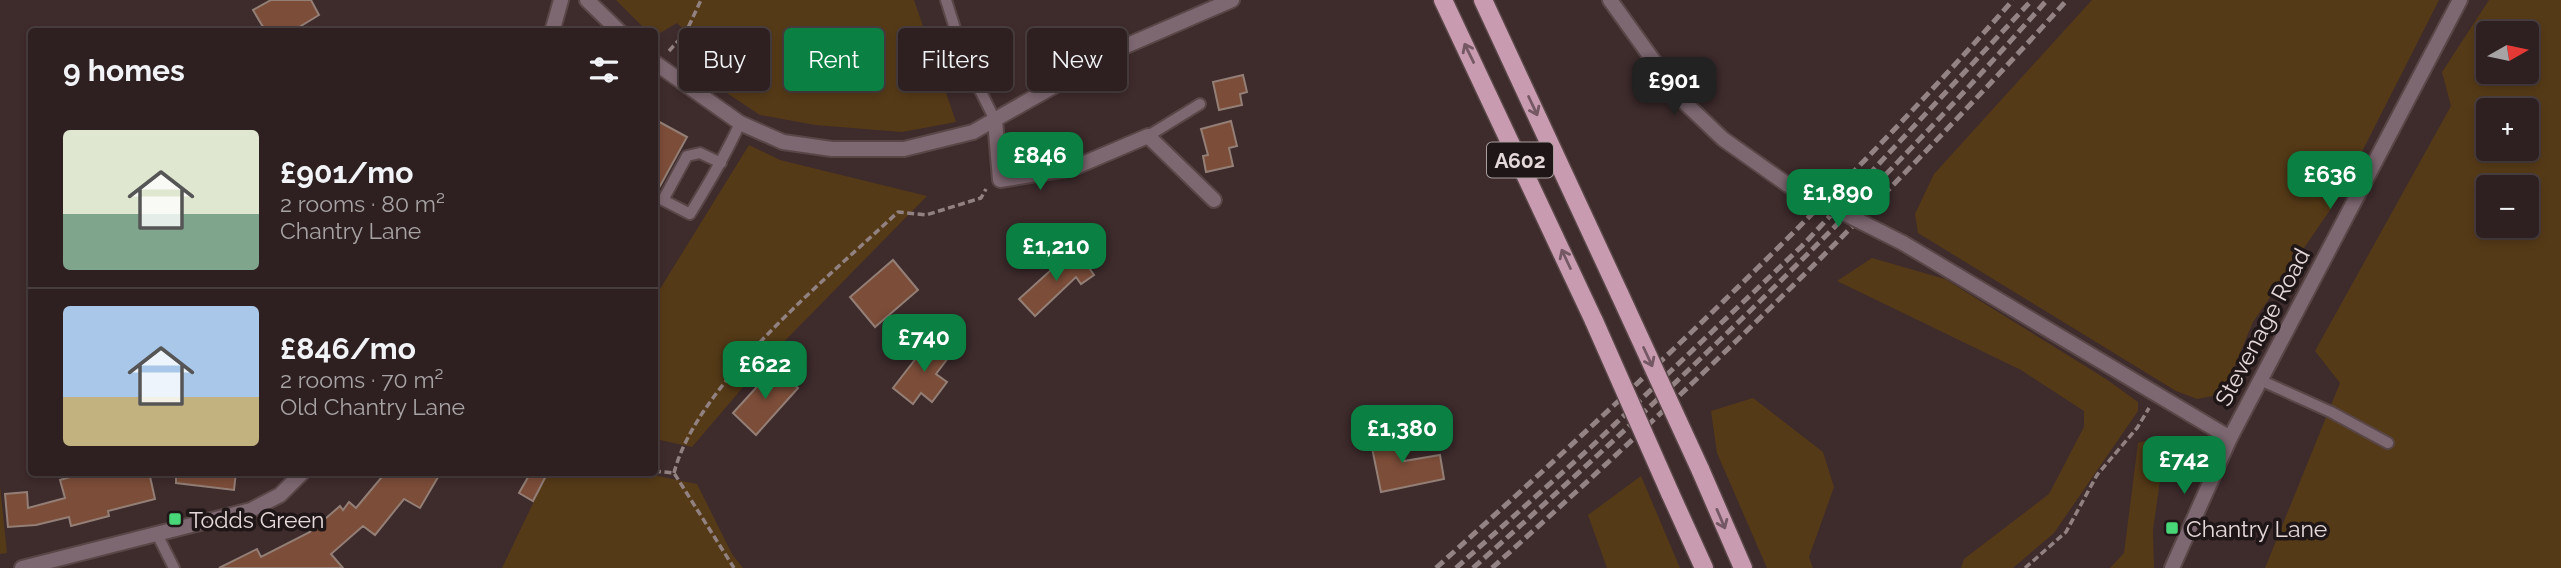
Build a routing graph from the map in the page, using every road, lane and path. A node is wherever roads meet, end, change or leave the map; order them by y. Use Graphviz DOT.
graph roads {
  1 [pos="561,0"];
  2 [pos="587,0"];
  3 [pos="701,0"];
  4 [pos="946,0"];
  5 [pos="1232,0"];
  6 [pos="1443,0"];
  7 [pos="1483,0"];
  8 [pos="1610,0"];
  9 [pos="2460,0"];
  10 [pos="553,28"];
  11 [pos="616,28"];
  12 [pos="658,61"];
  13 [pos="658,64"];
  14 [pos="1709,70"];
  15 [pos="1681,99"];
  16 [pos="1200,104"];
  17 [pos="995,120"];
  18 [pos="740,123"];
  19 [pos="1148,136"];
  20 [pos="721,163"];
  21 [pos="981,198"];
  22 [pos="1214,201"];
  23 [pos="2260,380"];
  24 [pos="2157,395"];
  25 [pos="2230,438"];
  26 [pos="2388,443"];
  27 [pos="658,471"];
  28 [pos="674,472"];
  29 [pos="300,476"];
  30 [pos="157,534"];
  31 [pos="22,568"];
  32 [pos="174,568"];
  33 [pos="734,568"];
  34 [pos="1704,568"];
  35 [pos="1743,568"];
  36 [pos="2025,568"];
  37 [pos="2172,568"];
  1 -- 10 [label="street"];
  2 -- 11 [label="street"];
  3 -- 12 [label="path"];
  4 -- 17 [label="lane"];
  5 -- 17 [label="street"];
  34 -- 6 [label="main road, A602, one-way, bridge"];
  7 -- 35 [label="main road, A602, one-way, bridge"];
  8 -- 15 [label="street"];
  9 -- 23 [label="street, Stevenage Road"];
  13 -- 18 [label="street"];
  14 -- 15 [label="path"];
  15 -- 24 [label="street, bridge"];
  16 -- 19 [label="lane"];
  17 -- 18 [label="street"];
  17 -- 19 [label="street"];
  18 -- 20 [label="lane"];
  19 -- 22 [label="street"];
  20 -- 20 [label="lane"];
  21 -- 28 [label="path"];
  23 -- 25 [label="street, Stevenage Road"];
  23 -- 26 [label="lane"];
  24 -- 25 [label="street"];
  24 -- 36 [label="path"];
  25 -- 37 [label="street, Stevenage Road"];
  27 -- 28 [label="path"];
  28 -- 33 [label="path"];
  29 -- 30 [label="street"];
  30 -- 31 [label="street"];
  30 -- 32 [label="lane"];
}
